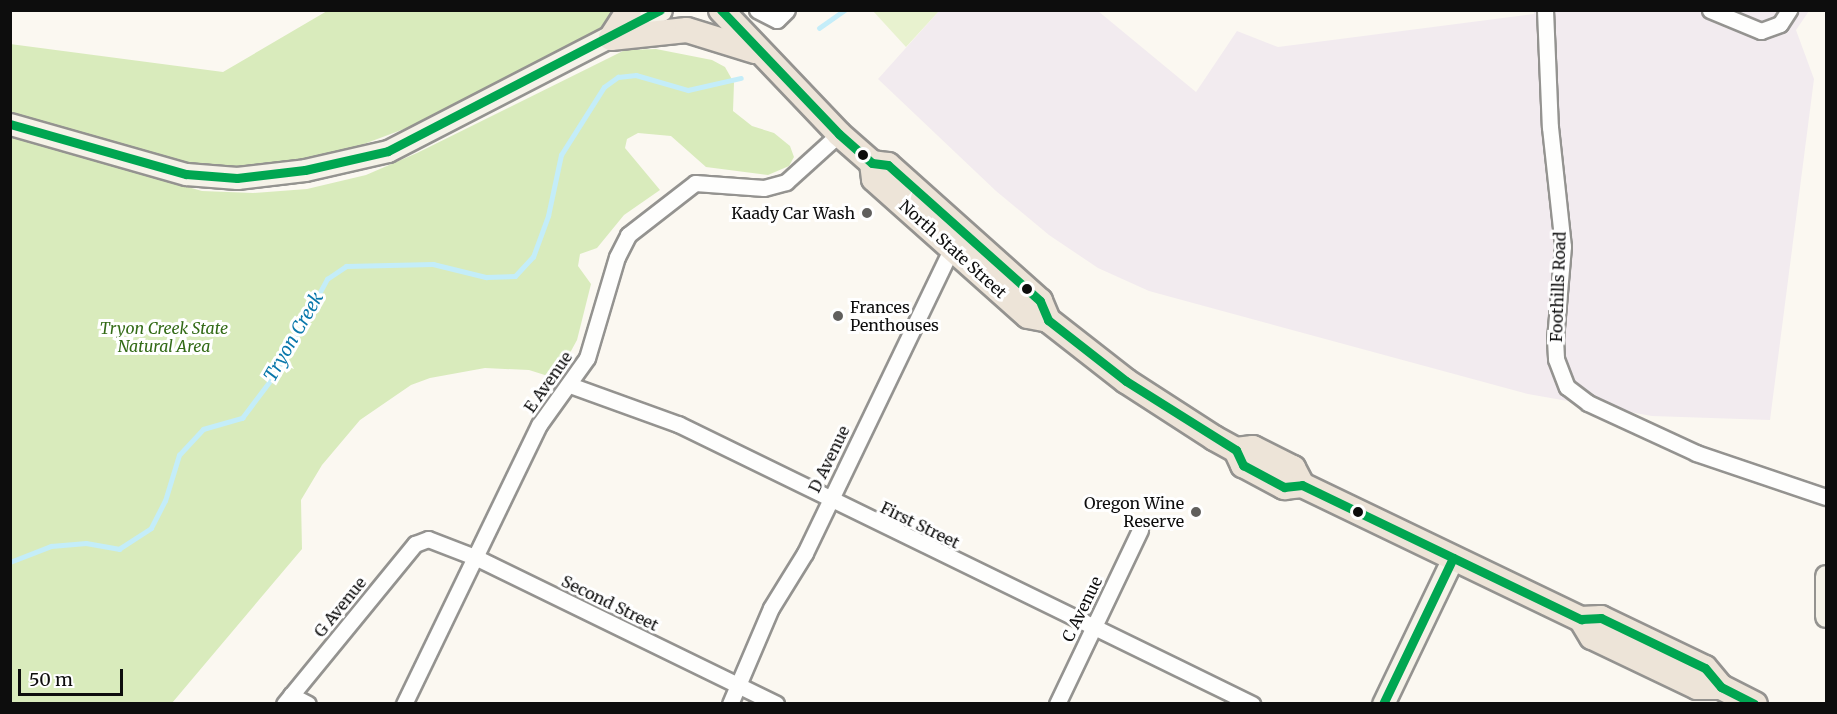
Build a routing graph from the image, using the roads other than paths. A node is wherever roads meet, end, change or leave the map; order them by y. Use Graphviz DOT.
graph roads {
  1 [pos="629,10"];
  2 [pos="661,10"];
  3 [pos="721,10"];
  4 [pos="757,10"];
  5 [pos="1545,10"];
  6 [pos="1710,10"];
  7 [pos="1789,10"];
  8 [pos="786,13"];
  9 [pos="611,38"];
  10 [pos="759,52"];
  11 [pos="10,124"];
  12 [pos="839,134"];
  13 [pos="956,239"];
  14 [pos="570,385"];
  15 [pos="1827,497"];
  16 [pos="829,501"];
  17 [pos="1140,530"];
  18 [pos="428,539"];
  19 [pos="475,557"];
  20 [pos="1453,558"];
  21 [pos="1827,576"];
  22 [pos="1827,616"];
  23 [pos="1094,628"];
  24 [pos="738,685"];
  25 [pos="1716,698"];
  26 [pos="288,699"];
  27 [pos="308,704"];
  28 [pos="404,704"];
  29 [pos="730,704"];
  30 [pos="776,704"];
  31 [pos="1057,704"];
  32 [pos="1252,704"];
  33 [pos="1383,704"];
  34 [pos="1755,704"];
  1 -- 9 [label="main road"];
  2 -- 9 [label="main road"];
  3 -- 10 [label="main road, North State Street"];
  4 -- 8 [label="street"];
  5 -- 15 [label="street, Foothills Road"];
  6 -- 7 [label="street"];
  9 -- 10 [label="main road"];
  9 -- 11 [label="main road"];
  10 -- 12 [label="main road, North State Street"];
  12 -- 13 [label="main road, North State Street"];
  12 -- 14 [label="street, E Avenue"];
  13 -- 16 [label="street, D Avenue"];
  13 -- 20 [label="main road, North State Street"];
  14 -- 16 [label="street, First Street"];
  14 -- 19 [label="street, E Avenue"];
  16 -- 23 [label="street, First Street"];
  16 -- 24 [label="street, D Avenue"];
  17 -- 23 [label="street, C Avenue"];
  18 -- 19 [label="street, Second Street"];
  18 -- 26 [label="street, G Avenue"];
  19 -- 24 [label="street, Second Street"];
  19 -- 28 [label="street, E Avenue"];
  20 -- 25 [label="main road, North State Street"];
  20 -- 33 [label="main road"];
  21 -- 22 [label="main road"];
  23 -- 31 [label="street, C Avenue"];
  23 -- 32 [label="street, First Street"];
  24 -- 29 [label="street, D Avenue"];
  24 -- 30 [label="street, Second Street"];
  25 -- 34 [label="main road, North State Street"];
  26 -- 27 [label="street"];
}
